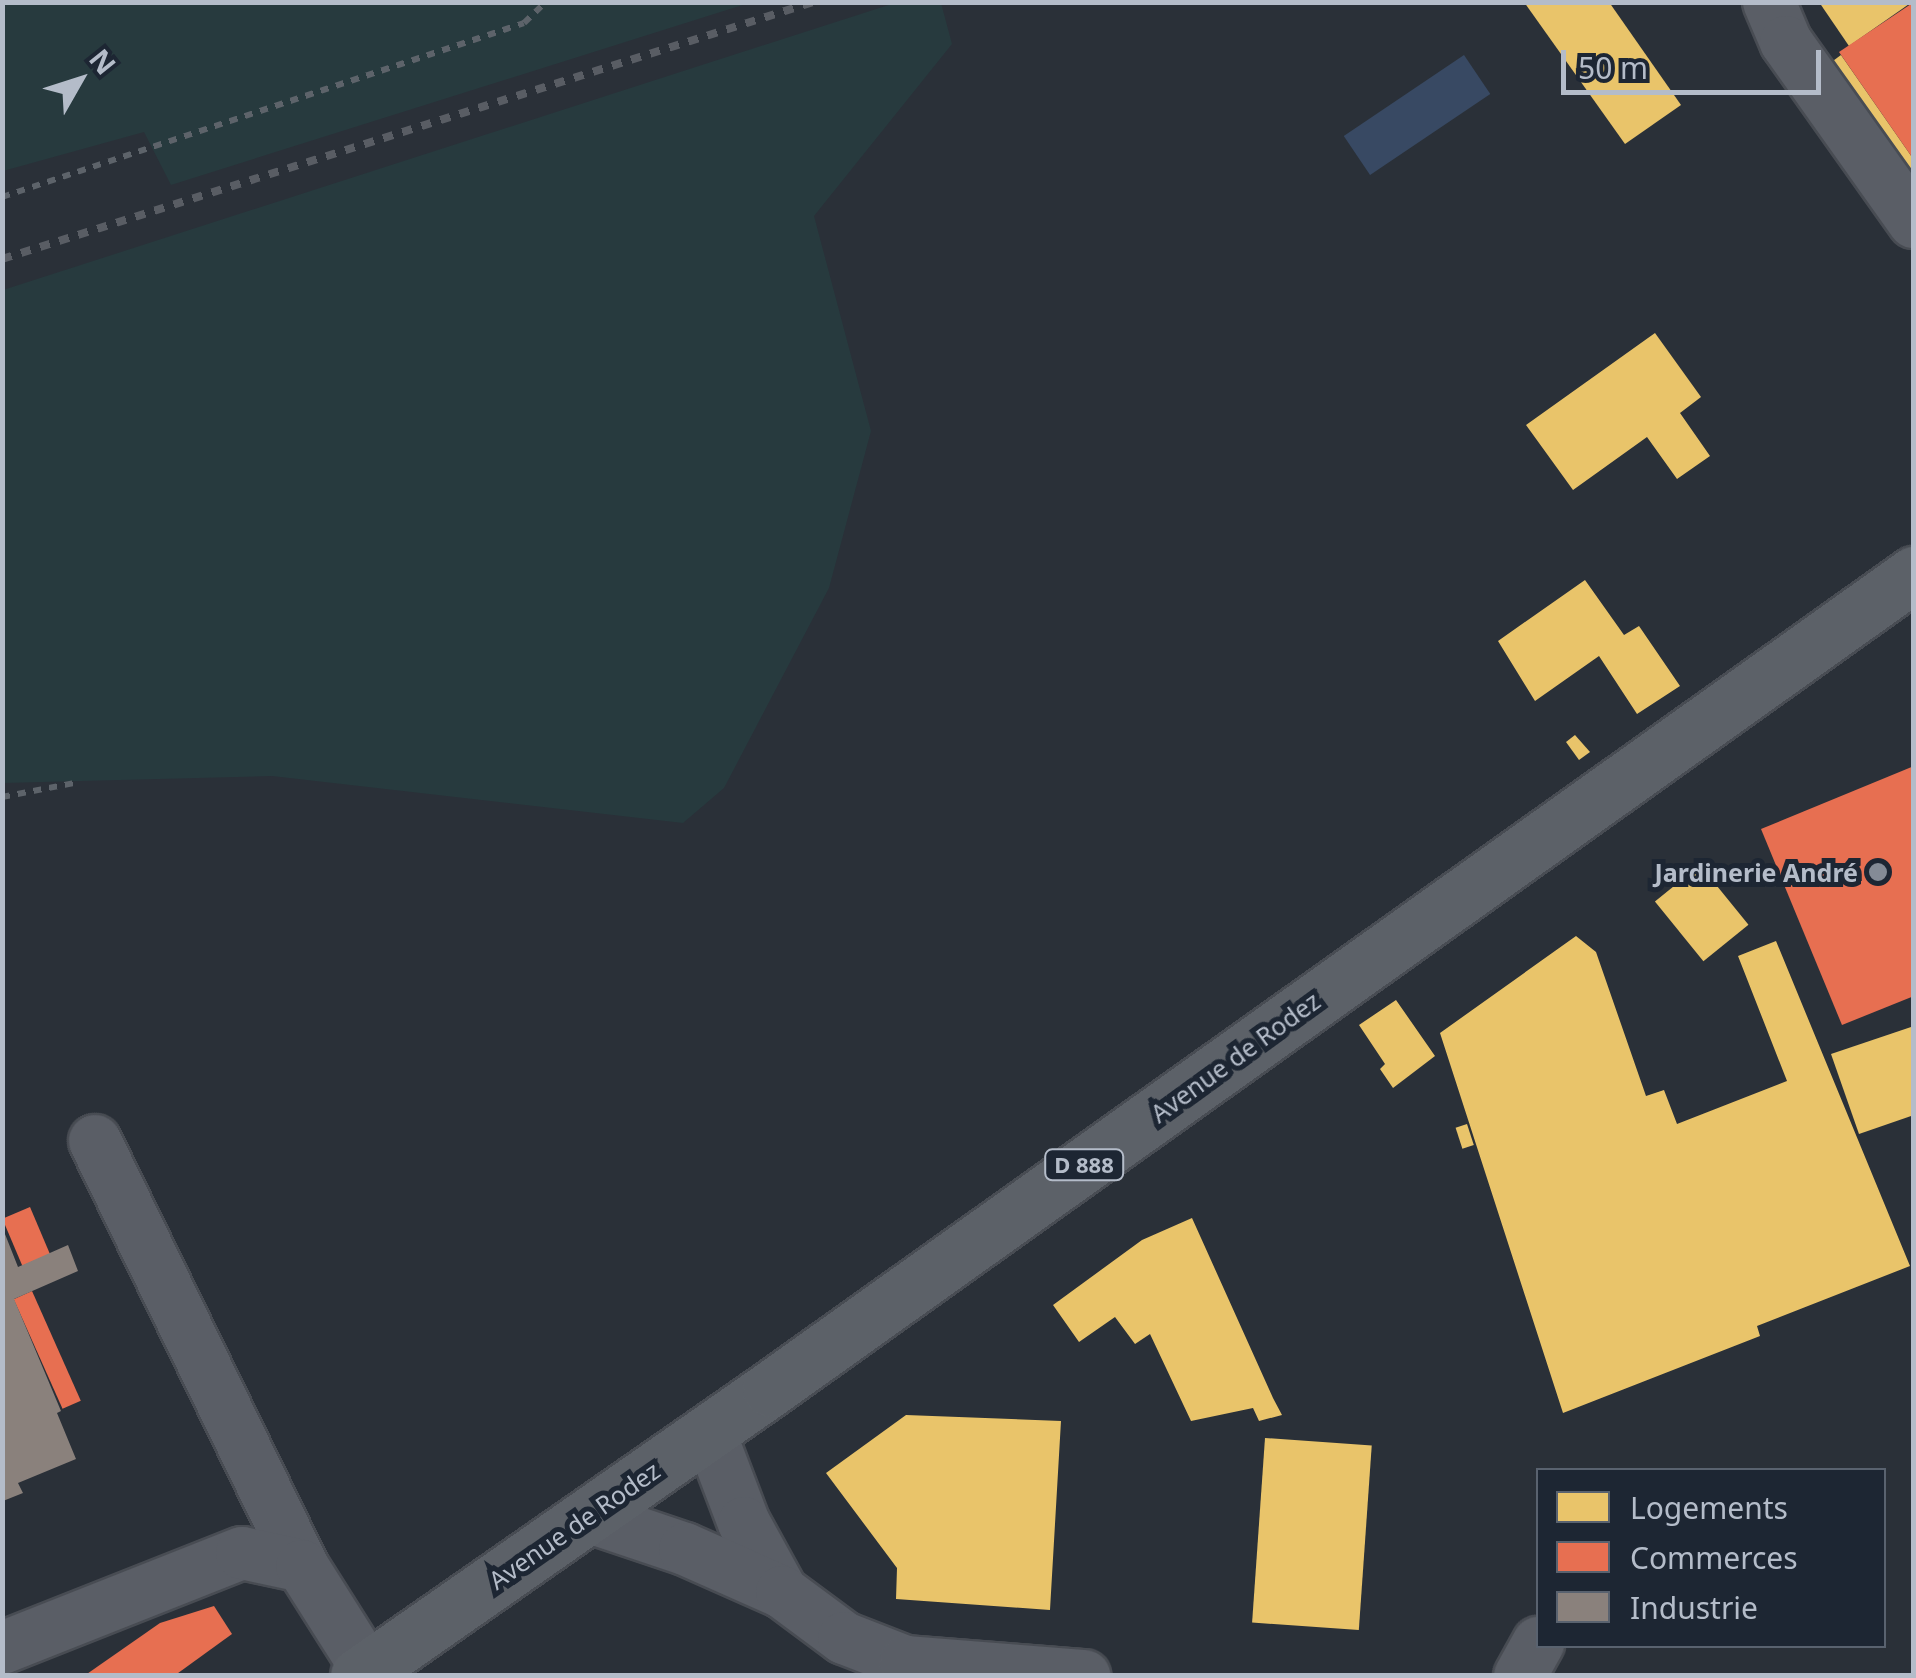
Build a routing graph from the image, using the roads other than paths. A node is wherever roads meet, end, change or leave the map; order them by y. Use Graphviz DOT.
graph roads {
  1 [pos="1769,2"];
  2 [pos="1914,222"];
  3 [pos="1914,574"];
  4 [pos="94,1140"];
  5 [pos="709,1431"];
  6 [pos="587,1516"];
  7 [pos="302,1566"];
  8 [pos="782,1592"];
  9 [pos="1536,1647"];
  10 [pos="2,1648"];
  11 [pos="362,1672"];
  12 [pos="1084,1676"];
  13 [pos="1520,1676"];
  1 -- 2 [label="street"];
  3 -- 5 [label="main road, Avenue de Rodez / D 888"];
  4 -- 7 [label="street"];
  5 -- 6 [label="main road, Avenue de Rodez / D 888"];
  5 -- 8 [label="street"];
  6 -- 8 [label="street"];
  6 -- 11 [label="main road, Avenue de Rodez / D 888"];
  7 -- 10 [label="street"];
  7 -- 11 [label="street"];
  8 -- 12 [label="street"];
  9 -- 13 [label="street"];
}
